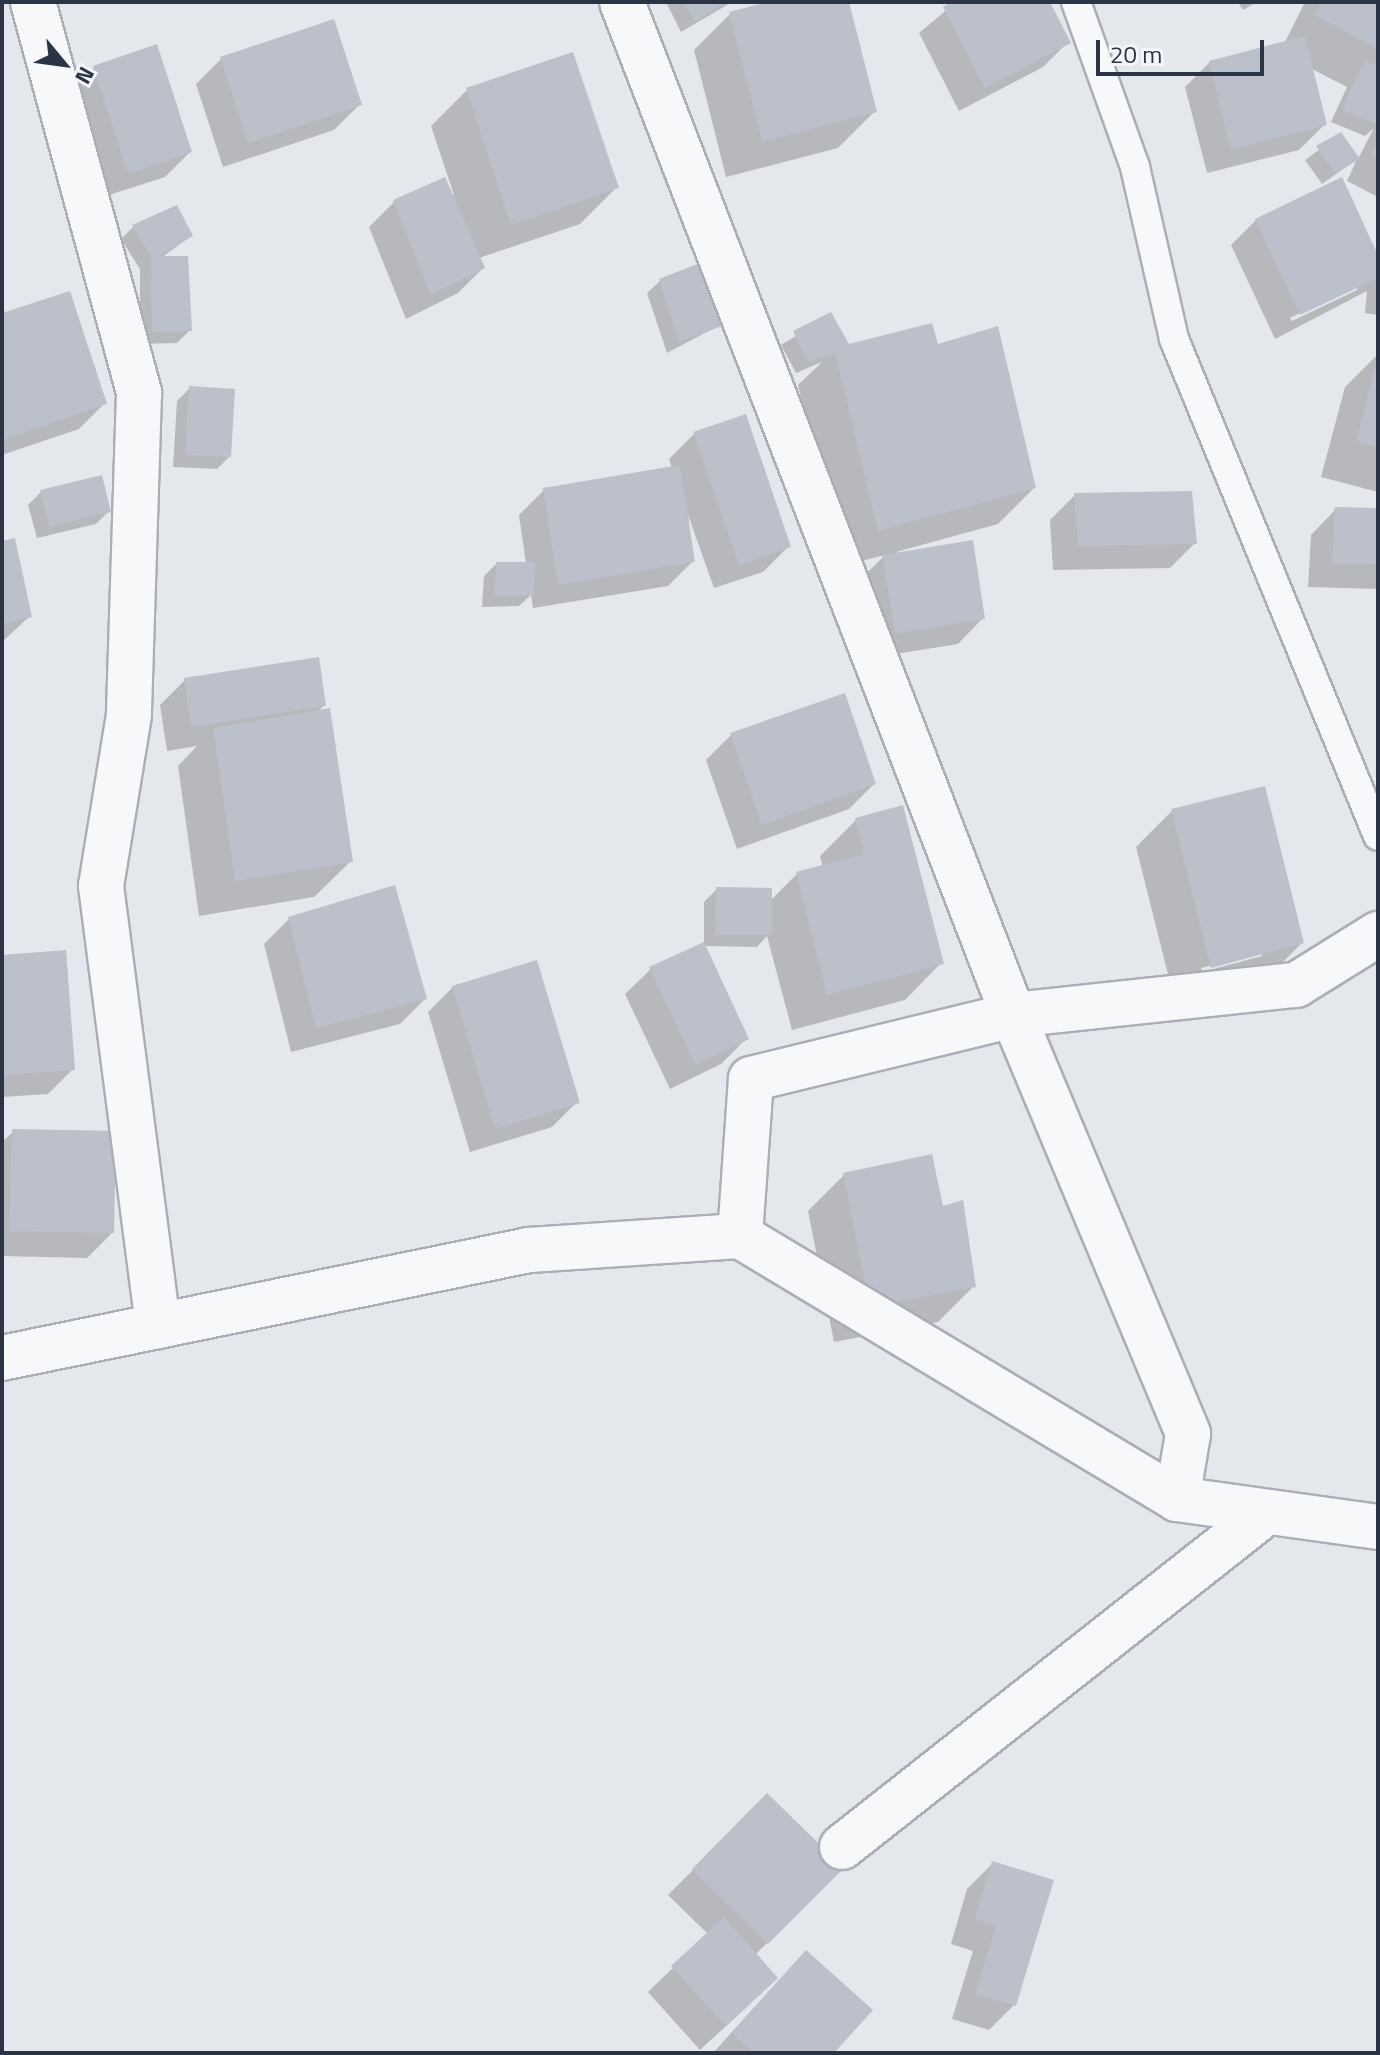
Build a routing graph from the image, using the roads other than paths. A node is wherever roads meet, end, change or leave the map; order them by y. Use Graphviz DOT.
graph roads {
  1 [pos="622,2"];
  2 [pos="1076,2"];
  3 [pos="29,7"];
  4 [pos="1378,836"];
  5 [pos="1378,934"];
  6 [pos="1013,1015"];
  7 [pos="740,1236"];
  8 [pos="158,1326"];
  9 [pos="2,1358"];
  10 [pos="1177,1499"];
  11 [pos="1263,1515"];
  12 [pos="1378,1527"];
  13 [pos="842,1847"];
  1 -- 6 [label="street"];
  2 -- 4 [label="lane"];
  3 -- 8 [label="street"];
  5 -- 6 [label="street"];
  6 -- 7 [label="street"];
  6 -- 10 [label="street"];
  7 -- 8 [label="street"];
  7 -- 10 [label="street"];
  8 -- 9 [label="street"];
  10 -- 11 [label="street"];
  11 -- 12 [label="street"];
  11 -- 13 [label="street"];
}
